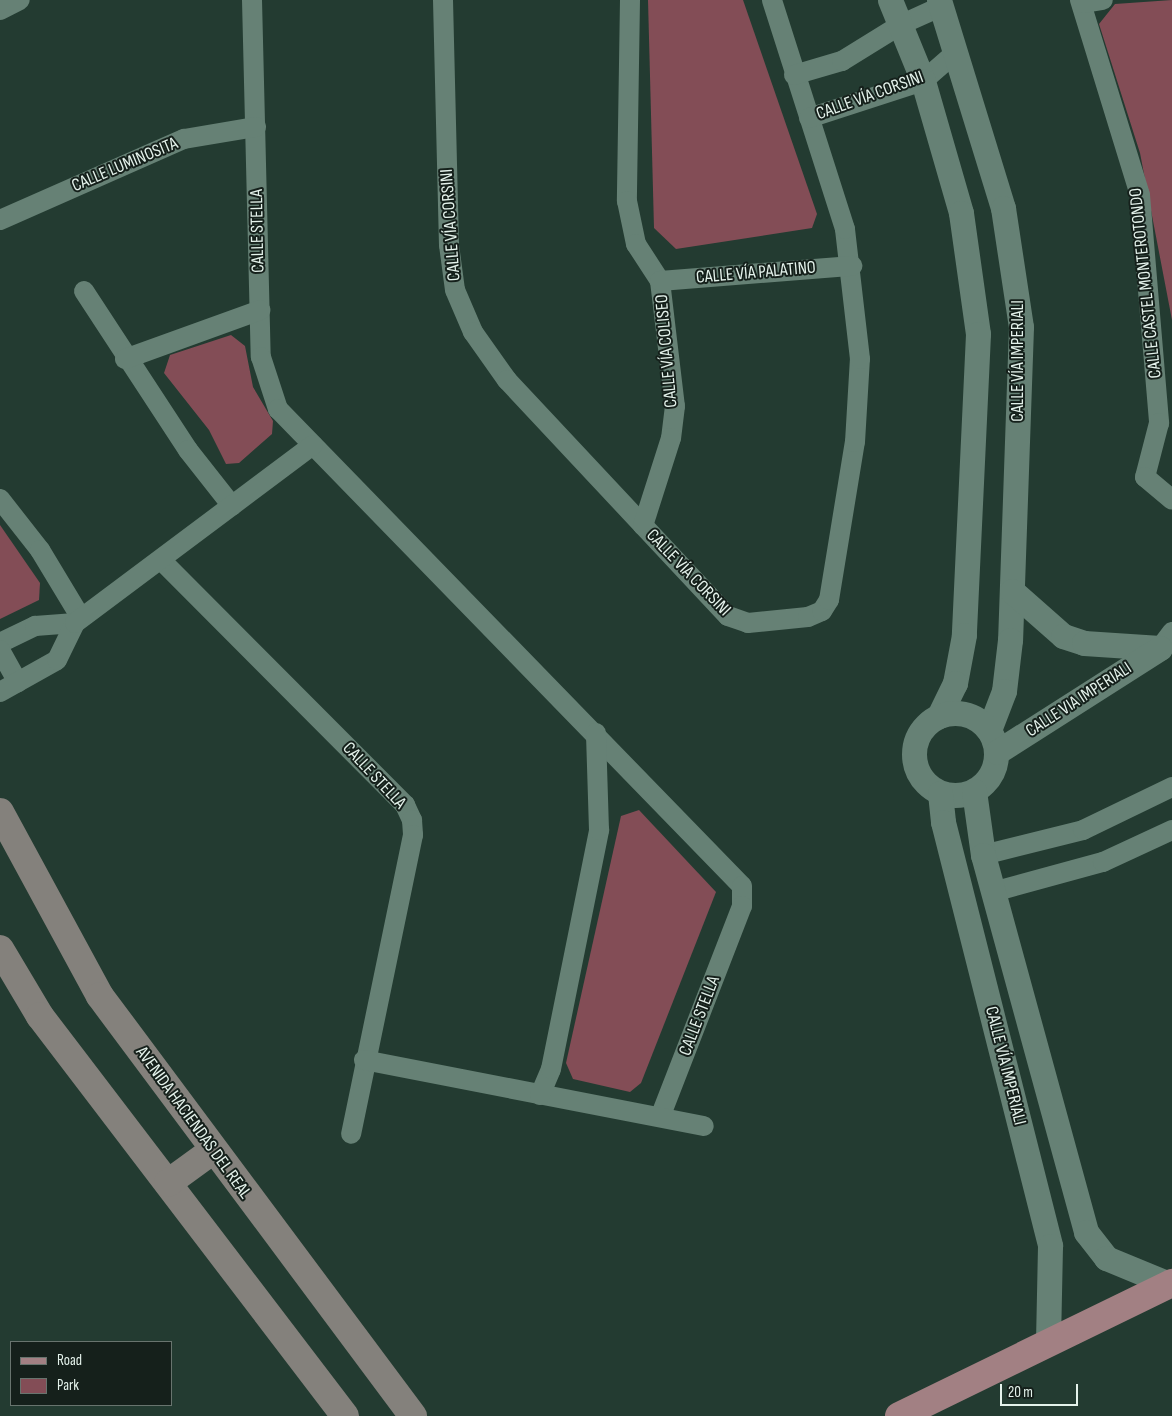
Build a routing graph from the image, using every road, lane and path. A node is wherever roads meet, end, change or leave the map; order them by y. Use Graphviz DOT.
graph roads {
  1 [pos="19,0"];
  2 [pos="252,0"];
  3 [pos="443,0"];
  4 [pos="630,0"];
  5 [pos="772,0"];
  6 [pos="890,0"];
  7 [pos="1103,0"];
  8 [pos="1082,2"];
  9 [pos="940,3"];
  10 [pos="0,10"];
  11 [pos="900,25"];
  12 [pos="954,54"];
  13 [pos="794,75"];
  14 [pos="923,81"];
  15 [pos="809,118"];
  16 [pos="256,127"];
  17 [pos="0,220"];
  18 [pos="852,266"];
  19 [pos="660,281"];
  20 [pos="84,291"];
  21 [pos="260,310"];
  22 [pos="125,359"];
  23 [pos="1172,404"];
  24 [pos="1159,423"];
  25 [pos="313,445"];
  26 [pos="0,499"];
  27 [pos="1172,500"];
  28 [pos="232,506"];
  29 [pos="643,526"];
  30 [pos="161,560"];
  31 [pos="1012,591"];
  32 [pos="78,620"];
  33 [pos="1166,640"];
  34 [pos="0,643"];
  35 [pos="0,650"];
  36 [pos="18,682"];
  37 [pos="0,692"];
  38 [pos="939,716"];
  39 [pos="596,733"];
  40 [pos="993,741"];
  41 [pos="1172,787"];
  42 [pos="974,791"];
  43 [pos="940,792"];
  44 [pos="0,812"];
  45 [pos="1172,830"];
  46 [pos="983,854"];
  47 [pos="993,892"];
  48 [pos="0,949"];
  49 [pos="364,1060"];
  50 [pos="540,1095"];
  51 [pos="660,1118"];
  52 [pos="704,1126"];
  53 [pos="351,1134"];
  54 [pos="212,1151"];
  55 [pos="168,1183"];
  56 [pos="1086,1232"];
  57 [pos="1050,1246"];
  58 [pos="1171,1284"];
  59 [pos="1048,1342"];
  60 [pos="344,1416"];
  61 [pos="413,1416"];
  62 [pos="899,1416"];
  1 -- 10 [label="street"];
  2 -- 16 [label="street, CALLE STELLA"];
  3 -- 29 [label="street, CALLE VÍA CORSINI"];
  4 -- 19 [label="street, CALLE VÍA COLISEO"];
  5 -- 13 [label="street, CALLE VÍA CORSINI"];
  6 -- 11 [label="street"];
  7 -- 8 [label="street"];
  8 -- 24 [label="street, CALLE CASTEL MONTEROTONDO"];
  9 -- 11 [label="street"];
  9 -- 12 [label="street, CALLE VÍA IMPERIALI"];
  11 -- 13 [label="street"];
  11 -- 14 [label="street"];
  12 -- 14 [label="street, CALLE VÍA CORSINI"];
  12 -- 31 [label="street, CALLE VÍA IMPERIALI"];
  13 -- 15 [label="street, CALLE VÍA CORSINI"];
  14 -- 15 [label="street, CALLE VÍA CORSINI"];
  14 -- 38 [label="street"];
  15 -- 18 [label="street, CALLE VÍA CORSINI"];
  16 -- 17 [label="street, CALLE LUMINOSITA"];
  16 -- 21 [label="street, CALLE STELLA"];
  18 -- 19 [label="street, CALLE VÍA PALATINO"];
  18 -- 29 [label="street, CALLE VÍA CORSINI"];
  19 -- 29 [label="street, CALLE VÍA COLISEO"];
  20 -- 22 [label="street"];
  21 -- 22 [label="street"];
  21 -- 25 [label="street, CALLE STELLA"];
  22 -- 28 [label="street"];
  23 -- 24 [label="street"];
  24 -- 27 [label="street, CALLE CASTEL MONTEROTONDO"];
  25 -- 28 [label="street"];
  25 -- 39 [label="street, CALLE STELLA"];
  26 -- 32 [label="street"];
  28 -- 30 [label="street"];
  30 -- 32 [label="street"];
  30 -- 49 [label="street, CALLE STELLA"];
  31 -- 33 [label="street, CALLE VIA IMPERIALI"];
  31 -- 40 [label="street, CALLE VÍA IMPERIALI"];
  32 -- 34 [label="street"];
  32 -- 36 [label="street"];
  33 -- 40 [label="street, CALLE VIA IMPERIALI"];
  35 -- 36 [label="street"];
  36 -- 37 [label="street"];
  38 -- 40 [label="street"];
  38 -- 43 [label="street"];
  39 -- 50 [label="street"];
  39 -- 51 [label="street, CALLE STELLA"];
  40 -- 42 [label="street, CALLE VÍA IMPERIALI"];
  41 -- 46 [label="street"];
  42 -- 43 [label="street"];
  42 -- 46 [label="street, CALLE VÍA IMPERIALI"];
  43 -- 57 [label="street, CALLE VÍA IMPERIALI"];
  44 -- 54 [label="main road, AVENIDA HACIENDAS DEL REAL"];
  45 -- 47 [label="street"];
  46 -- 47 [label="street, CALLE VÍA IMPERIALI"];
  47 -- 56 [label="street, CALLE VÍA IMPERIALI"];
  48 -- 55 [label="main road"];
  49 -- 50 [label="street"];
  49 -- 53 [label="street, CALLE STELLA"];
  50 -- 51 [label="street"];
  51 -- 52 [label="street"];
  54 -- 55 [label="main road"];
  54 -- 61 [label="main road, AVENIDA HACIENDAS DEL REAL"];
  55 -- 60 [label="main road"];
  56 -- 57 [label="street"];
  56 -- 58 [label="street, CALLE VÍA IMPERIALI"];
  57 -- 59 [label="street, CALLE VÍA IMPERIALI"];
  58 -- 59 [label="main road"];
  59 -- 62 [label="main road"];
}
